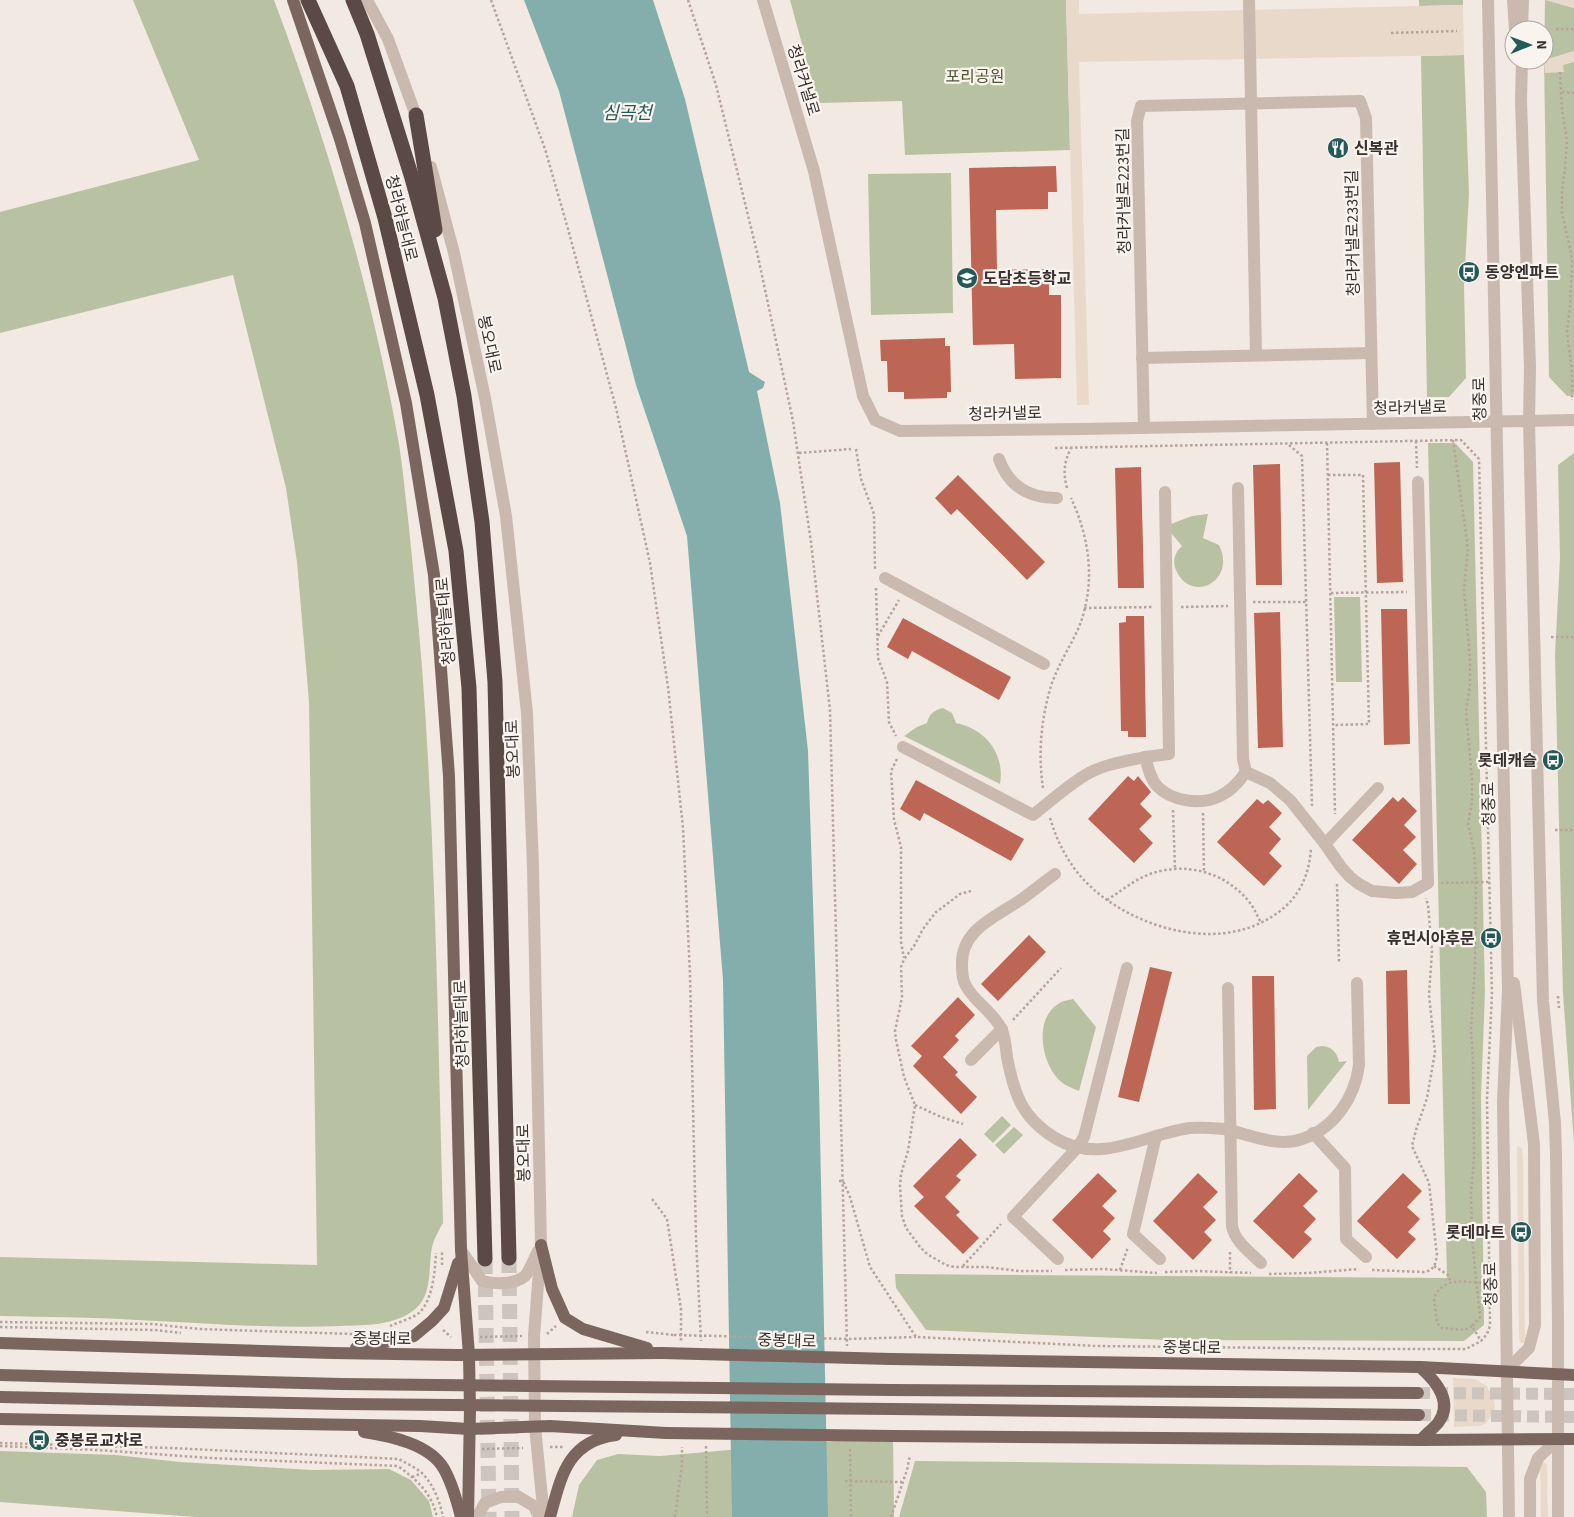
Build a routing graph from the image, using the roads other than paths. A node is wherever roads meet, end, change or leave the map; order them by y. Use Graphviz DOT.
graph roads {
  1 [pos="293,0"];
  2 [pos="308,0"];
  3 [pos="353,0"];
  4 [pos="367,0"];
  5 [pos="763,0"];
  6 [pos="1250,0"];
  7 [pos="1489,0"];
  8 [pos="1512,0"];
  9 [pos="1523,0"];
  10 [pos="1514,20"];
  11 [pos="1522,20"];
  12 [pos="1519,70"];
  13 [pos="1522,70"];
  14 [pos="1522,101"];
  15 [pos="1252,105"];
  16 [pos="416,115"];
  17 [pos="454,345"];
  18 [pos="1371,353"];
  19 [pos="1256,355"];
  20 [pos="1142,358"];
  21 [pos="1529,420"];
  22 [pos="1574,420"];
  23 [pos="1496,421"];
  24 [pos="1373,424"];
  25 [pos="1144,428"];
  26 [pos="999,459"];
  27 [pos="1418,482"];
  28 [pos="1238,488"];
  29 [pos="1165,492"];
  30 [pos="1058,498"];
  31 [pos="878,579"];
  32 [pos="1044,664"];
  33 [pos="903,747"];
  34 [pos="1145,757"];
  35 [pos="1246,772"];
  36 [pos="1378,788"];
  37 [pos="1325,844"];
  38 [pos="1055,874"];
  39 [pos="1507,933"];
  40 [pos="1127,968"];
  41 [pos="1356,983"];
  42 [pos="1228,988"];
  43 [pos="1002,1029"];
  44 [pos="971,1060"];
  45 [pos="1231,1131"];
  46 [pos="1313,1133"];
  47 [pos="1156,1136"];
  48 [pos="1077,1148"];
  49 [pos="541,1245"];
  50 [pos="461,1250"];
  51 [pos="1366,1257"];
  52 [pos="508,1258"];
  53 [pos="485,1259"];
  54 [pos="1058,1259"];
  55 [pos="1160,1260"];
  56 [pos="1261,1262"];
  57 [pos="0,1343"];
  58 [pos="662,1353"];
  59 [pos="332,1354"];
  60 [pos="534,1354"];
  61 [pos="469,1355"];
  62 [pos="1420,1367"];
  63 [pos="1507,1370"];
  64 [pos="1558,1374"];
  65 [pos="1574,1374"];
  66 [pos="0,1375"];
  67 [pos="1418,1393"];
  68 [pos="0,1397"];
  69 [pos="1419,1415"];
  70 [pos="0,1419"];
  71 [pos="325,1426"];
  72 [pos="535,1426"];
  73 [pos="469,1429"];
  74 [pos="666,1433"];
  75 [pos="1558,1439"];
  76 [pos="1574,1439"];
  77 [pos="1421,1440"];
  78 [pos="1507,1440"];
  79 [pos="461,1517"];
  80 [pos="468,1517"];
  81 [pos="477,1517"];
  82 [pos="539,1517"];
  83 [pos="544,1517"];
  84 [pos="550,1517"];
  85 [pos="1509,1517"];
  86 [pos="1530,1517"];
  87 [pos="1558,1517"];
  1 -- 50 [label="main road"];
  2 -- 53 [label="highway, 청라하늘대로"];
  3 -- 17 [label="highway, 청라하늘대로"];
  4 -- 16 [label="street, 봉오대로"];
  5 -- 25 [label="street, 청라커낼로"];
  6 -- 15 [label="street"];
  7 -- 23 [label="street, 청중로"];
  8 -- 10 [label="street"];
  9 -- 11 [label="street"];
  12 -- 14 [label="street"];
  13 -- 14 [label="street"];
  14 -- 21 [label="street"];
  15 -- 18 [label="street, 청라커낼로233번길"];
  15 -- 19 [label="street"];
  15 -- 20 [label="street, 청라커낼로223번길"];
  16 -- 17 [label="highway"];
  16 -- 49 [label="street, 봉오대로"];
  17 -- 52 [label="highway, 청라하늘대로"];
  18 -- 19 [label="street"];
  18 -- 24 [label="street, 청라커낼로233번길"];
  19 -- 20 [label="street"];
  20 -- 25 [label="street, 청라커낼로223번길"];
  21 -- 22 [label="street, 청라커낼로"];
  21 -- 23 [label="street, 청라커낼로"];
  21 -- 64 [label="street"];
  23 -- 24 [label="street, 청라커낼로"];
  23 -- 39 [label="street, 청중로"];
  24 -- 25 [label="street, 청라커낼로"];
  26 -- 30 [label="street"];
  27 -- 37 [label="street"];
  28 -- 35 [label="street"];
  29 -- 34 [label="street"];
  31 -- 32 [label="street"];
  33 -- 34 [label="street"];
  34 -- 35 [label="street"];
  35 -- 37 [label="street"];
  36 -- 37 [label="street"];
  38 -- 43 [label="street"];
  39 -- 63 [label="street, 청중로"];
  39 -- 63 [label="street"];
  40 -- 48 [label="street"];
  41 -- 46 [label="street"];
  42 -- 45 [label="street"];
  43 -- 44 [label="street"];
  43 -- 48 [label="street"];
  45 -- 46 [label="street"];
  45 -- 47 [label="street"];
  45 -- 56 [label="street"];
  46 -- 51 [label="street"];
  47 -- 48 [label="street"];
  47 -- 55 [label="street"];
  48 -- 54 [label="street"];
  49 -- 50 [label="street"];
  49 -- 58 [label="main road"];
  49 -- 60 [label="street, 봉오대로"];
  50 -- 59 [label="main road"];
  50 -- 61 [label="main road"];
  57 -- 59 [label="main road, 중봉대로"];
  58 -- 60 [label="main road, 중봉대로"];
  58 -- 62 [label="main road, 중봉대로, bridge"];
  59 -- 61 [label="main road, 중봉대로"];
  60 -- 61 [label="main road, 중봉대로"];
  60 -- 72 [label="street, 봉오대로"];
  61 -- 73 [label="main road"];
  62 -- 63 [label="main road, 중봉대로"];
  62 -- 77 [label="main road"];
  63 -- 64 [label="main road, 중봉대로"];
  63 -- 78 [label="street, 청중로"];
  64 -- 65 [label="main road, 중봉대로"];
  64 -- 75 [label="street"];
  66 -- 67 [label="main road, bridge"];
  68 -- 69 [label="main road, bridge"];
  70 -- 71 [label="main road"];
  71 -- 73 [label="main road"];
  71 -- 79 [label="main road"];
  72 -- 73 [label="main road"];
  72 -- 74 [label="main road"];
  72 -- 83 [label="street, 봉오대로"];
  73 -- 80 [label="main road"];
  74 -- 77 [label="main road, bridge"];
  74 -- 84 [label="main road"];
  75 -- 76 [label="main road"];
  75 -- 78 [label="main road"];
  75 -- 86 [label="street"];
  75 -- 87 [label="street"];
  77 -- 78 [label="main road"];
  78 -- 85 [label="street, 청중로"];
  81 -- 82 [label="street"];
}
